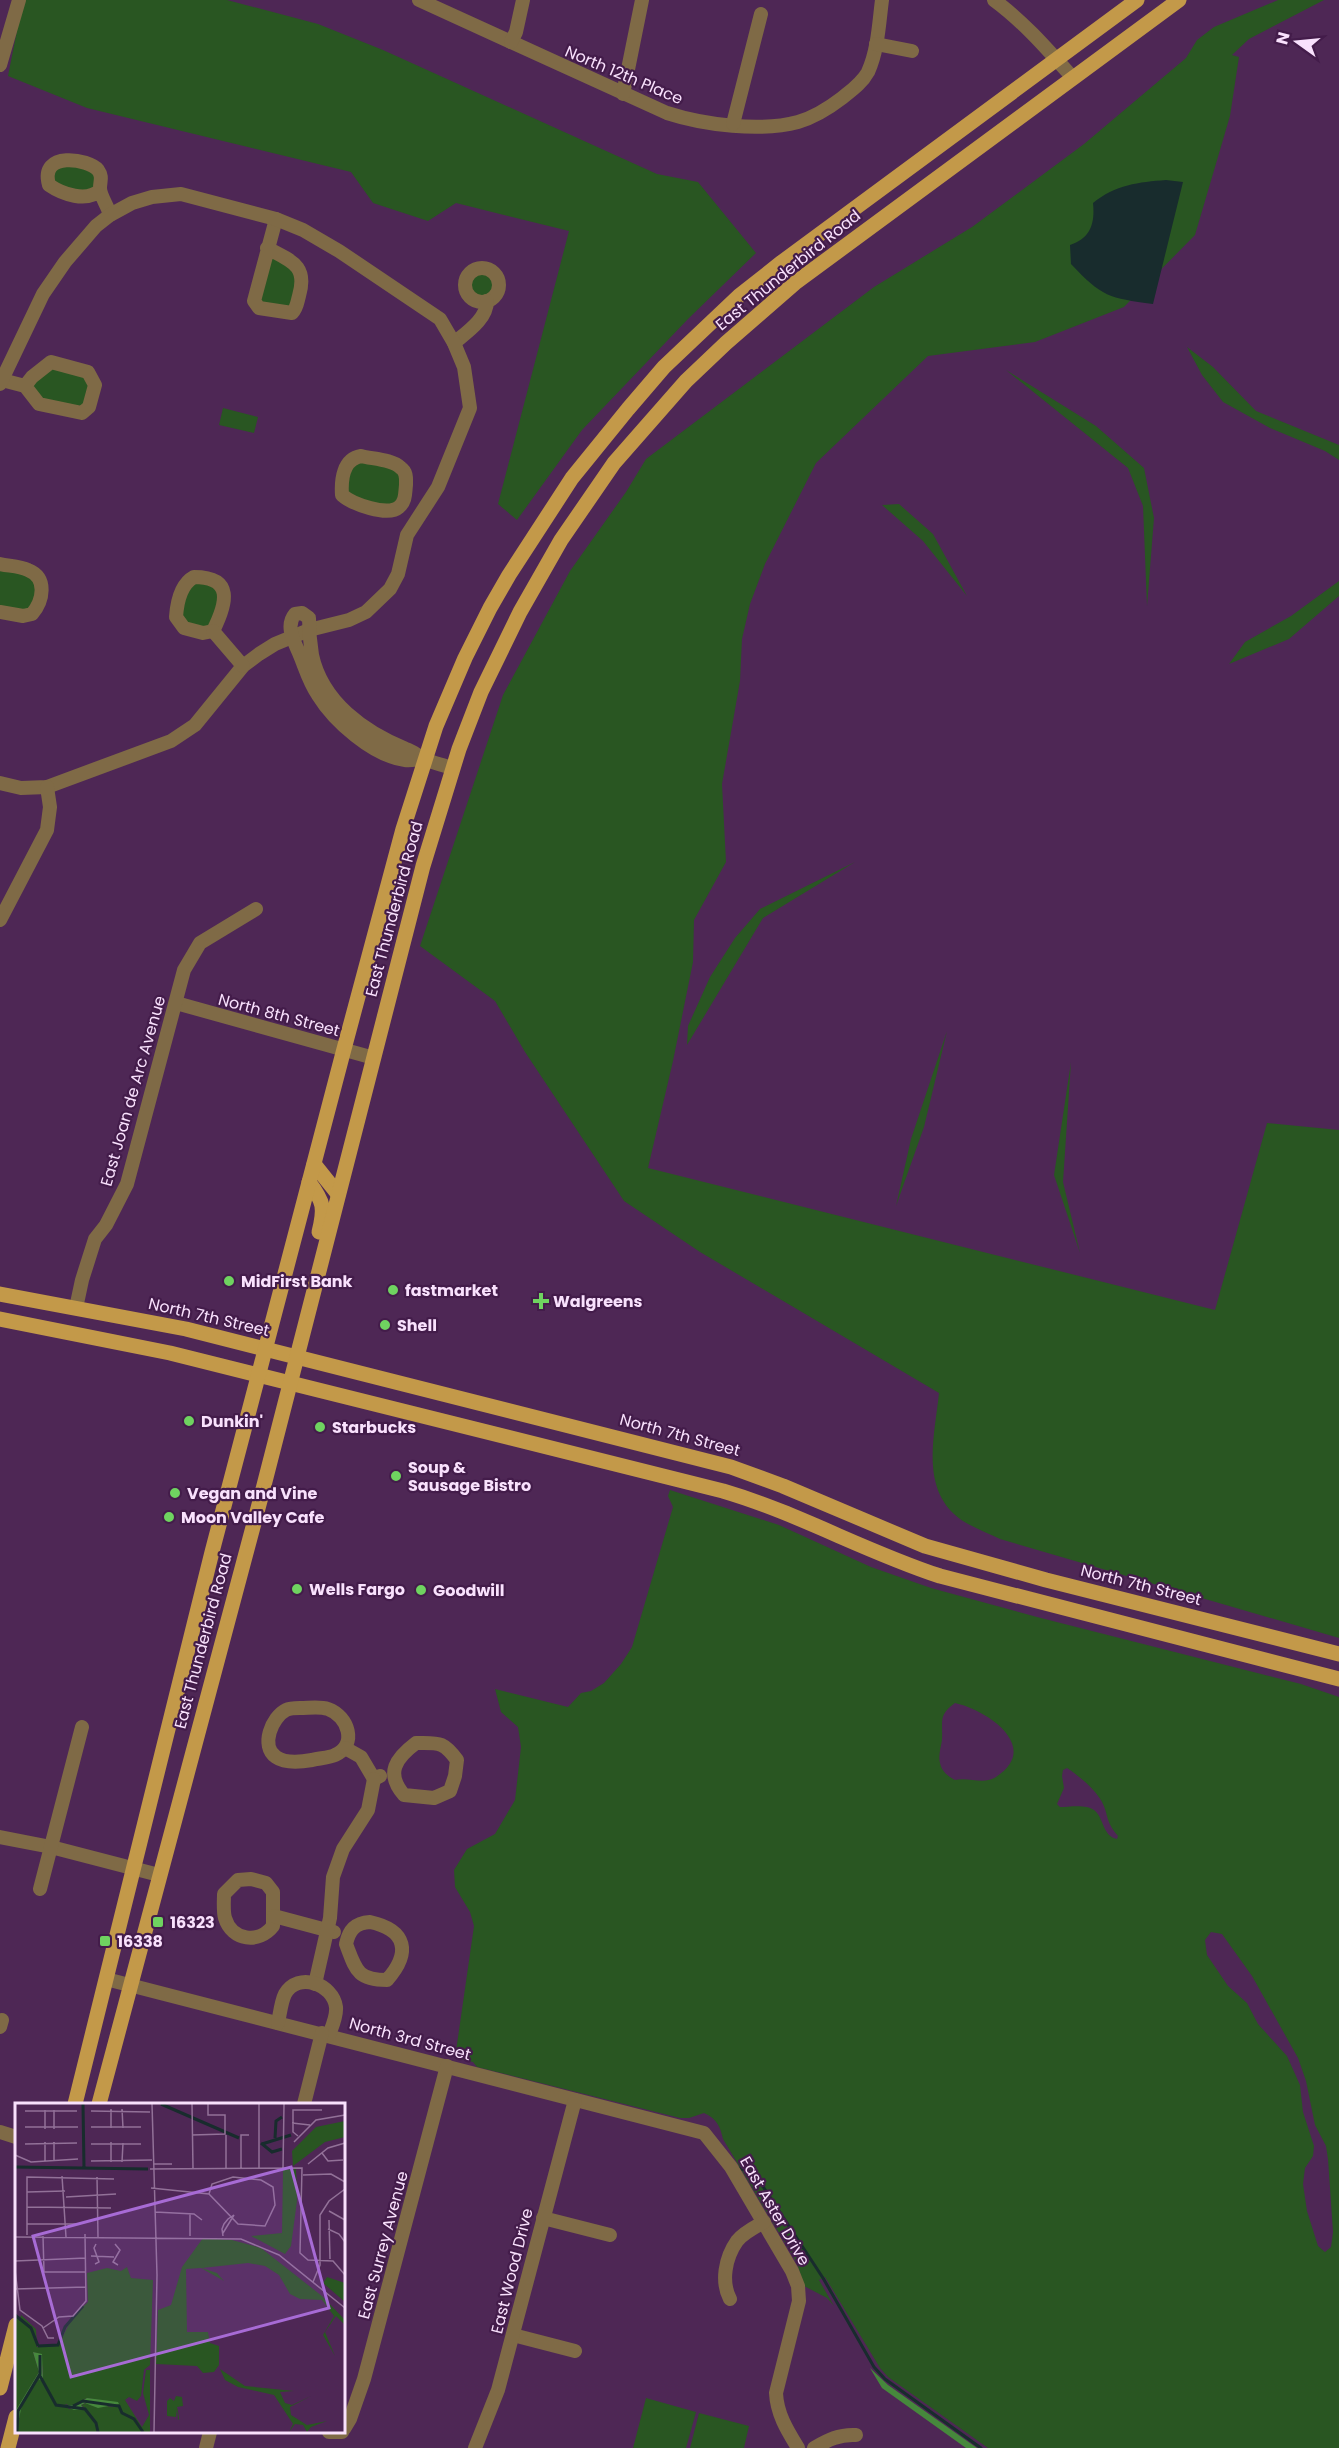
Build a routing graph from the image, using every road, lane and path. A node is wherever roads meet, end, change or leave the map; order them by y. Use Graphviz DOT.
graph roads {
  1 [pos="19,0"];
  2 [pos="419,0"];
  3 [pos="523,0"];
  4 [pos="642,0"];
  5 [pos="882,0"];
  6 [pos="994,0"];
  7 [pos="1137,0"];
  8 [pos="1179,0"];
  9 [pos="761,14"];
  10 [pos="511,42"];
  11 [pos="876,44"];
  12 [pos="912,51"];
  13 [pos="1056,59"];
  14 [pos="0,65"];
  15 [pos="1073,78"];
  16 [pos="623,94"];
  17 [pos="733,124"];
  18 [pos="100,190"];
  19 [pos="110,215"];
  20 [pos="276,219"];
  21 [pos="267,248"];
  22 [pos="487,301"];
  23 [pos="454,343"];
  24 [pos="1,382"];
  25 [pos="25,386"];
  26 [pos="404,501"];
  27 [pos="422,512"];
  28 [pos="0,564"];
  29 [pos="0,612"];
  30 [pos="309,630"];
  31 [pos="213,631"];
  32 [pos="292,638"];
  33 [pos="243,666"];
  34 [pos="335,708"];
  35 [pos="424,759"];
  36 [pos="452,768"];
  37 [pos="0,783"];
  38 [pos="47,787"];
  39 [pos="256,909"];
  40 [pos="0,921"];
  41 [pos="176,1004"];
  42 [pos="344,1049"];
  43 [pos="374,1058"];
  44 [pos="314,1164"];
  45 [pos="309,1182"];
  46 [pos="338,1194"];
  47 [pos="315,1287"];
  48 [pos="0,1294"];
  49 [pos="76,1308"];
  50 [pos="0,1319"];
  51 [pos="266,1349"];
  52 [pos="297,1357"];
  53 [pos="259,1375"];
  54 [pos="290,1383"];
  55 [pos="1339,1654"];
  56 [pos="1339,1678"];
  57 [pos="82,1727"];
  58 [pos="345,1748"];
  59 [pos="394,1774"];
  60 [pos="374,1779"];
  61 [pos="0,1837"];
  62 [pos="51,1847"];
  63 [pos="134,1869"];
  64 [pos="159,1875"];
  65 [pos="40,1889"];
  66 [pos="274,1916"];
  67 [pos="328,1930"];
  68 [pos="347,1937"];
  69 [pos="106,1979"];
  70 [pos="315,1983"];
  71 [pos="131,1985"];
  72 [pos="278,2022"];
  73 [pos="325,2034"];
  74 [pos="447,2066"];
  75 [pos="575,2100"];
  76 [pos="75,2103"];
  77 [pos="99,2103"];
  78 [pos="304,2103"];
  79 [pos="0,2132"];
  80 [pos="704,2133"];
  81 [pos="15,2137"];
  82 [pos="543,2218"];
  83 [pos="764,2222"];
  84 [pos="610,2235"];
  85 [pos="730,2299"];
  86 [pos="15,2334"];
  87 [pos="513,2335"];
  88 [pos="575,2351"];
  89 [pos="13,2353"];
  90 [pos="0,2388"];
  91 [pos="15,2421"];
  92 [pos="345,2424"];
  93 [pos="210,2433"];
  94 [pos="856,2435"];
  95 [pos="8,2448"];
  96 [pos="206,2448"];
  97 [pos="475,2448"];
  98 [pos="798,2448"];
  99 [pos="814,2448"];
  1 -- 14 [label="street"];
  2 -- 10 [label="street, North 12th Place"];
  3 -- 10 [label="street"];
  4 -- 16 [label="street"];
  5 -- 11 [label="street"];
  6 -- 13 [label="street"];
  7 -- 13 [label="main road, East Thunderbird Road"];
  8 -- 15 [label="main road, East Thunderbird Road"];
  9 -- 17 [label="street"];
  10 -- 16 [label="street, North 12th Place"];
  11 -- 12 [label="street"];
  11 -- 17 [label="street, North 12th Place"];
  13 -- 15 [label="street"];
  13 -- 35 [label="main road, East Thunderbird Road"];
  15 -- 36 [label="main road, East Thunderbird Road"];
  16 -- 17 [label="street, North 12th Place"];
  18 -- 19 [label="street"];
  19 -- 20 [label="street"];
  19 -- 24 [label="street"];
  20 -- 21 [label="street"];
  20 -- 23 [label="street"];
  21 -- 21 [label="street"];
  22 -- 23 [label="street"];
  23 -- 27 [label="street"];
  24 -- 25 [label="street"];
  25 -- 25 [label="street"];
  26 -- 26 [label="street"];
  26 -- 27 [label="street"];
  27 -- 30 [label="street"];
  28 -- 29 [label="street"];
  30 -- 32 [label="street"];
  30 -- 32 [label="street"];
  30 -- 34 [label="street"];
  31 -- 33 [label="street"];
  32 -- 33 [label="street"];
  32 -- 34 [label="street"];
  33 -- 38 [label="street"];
  34 -- 35 [label="street"];
  35 -- 36 [label="street"];
  35 -- 42 [label="main road, East Thunderbird Road"];
  36 -- 43 [label="main road, East Thunderbird Road"];
  37 -- 38 [label="street"];
  38 -- 40 [label="street"];
  39 -- 41 [label="street, East Joan de Arc Avenue"];
  41 -- 42 [label="street, North 8th Street"];
  41 -- 49 [label="street, East Joan de Arc Avenue"];
  42 -- 43 [label="street, North 8th Street"];
  42 -- 44 [label="main road, East Thunderbird Road"];
  43 -- 46 [label="main road, East Thunderbird Road"];
  44 -- 45 [label="main road, East Thunderbird Road"];
  44 -- 46 [label="main road"];
  45 -- 47 [label="main road"];
  45 -- 51 [label="main road, East Thunderbird Road"];
  46 -- 47 [label="main road, East Thunderbird Road"];
  47 -- 52 [label="main road, East Thunderbird Road"];
  48 -- 49 [label="main road, North 7th Street"];
  49 -- 51 [label="main road, North 7th Street"];
  50 -- 53 [label="main road"];
  51 -- 52 [label="main road, North 7th Street"];
  51 -- 53 [label="main road, East Thunderbird Road"];
  52 -- 54 [label="main road, East Thunderbird Road"];
  52 -- 55 [label="main road, North 7th Street"];
  53 -- 54 [label="main road"];
  53 -- 63 [label="main road, East Thunderbird Road"];
  54 -- 56 [label="main road"];
  54 -- 64 [label="main road, East Thunderbird Road"];
  57 -- 62 [label="street"];
  58 -- 58 [label="street"];
  58 -- 60 [label="street"];
  59 -- 59 [label="street"];
  59 -- 60 [label="street"];
  60 -- 67 [label="street"];
  61 -- 62 [label="street"];
  62 -- 63 [label="street"];
  62 -- 65 [label="street"];
  63 -- 64 [label="street"];
  63 -- 69 [label="main road, East Thunderbird Road"];
  64 -- 71 [label="main road, East Thunderbird Road"];
  66 -- 66 [label="street"];
  66 -- 67 [label="street"];
  67 -- 68 [label="street"];
  67 -- 70 [label="street"];
  68 -- 68 [label="street"];
  69 -- 71 [label="street, North 3rd Street"];
  69 -- 76 [label="main road, East Thunderbird Road"];
  70 -- 72 [label="street"];
  70 -- 73 [label="street"];
  71 -- 72 [label="street, North 3rd Street"];
  71 -- 77 [label="main road, East Thunderbird Road"];
  72 -- 73 [label="street, North 3rd Street"];
  73 -- 74 [label="street, North 3rd Street"];
  73 -- 78 [label="street"];
  74 -- 75 [label="street, North 3rd Street"];
  74 -- 92 [label="street, East Surrey Avenue"];
  75 -- 80 [label="street, North 3rd Street"];
  75 -- 82 [label="street, East Wood Drive"];
  79 -- 81 [label="street"];
  80 -- 83 [label="street, East Aster Drive"];
  82 -- 84 [label="street"];
  82 -- 87 [label="street, East Wood Drive"];
  83 -- 85 [label="street"];
  83 -- 98 [label="street, East Aster Drive"];
  86 -- 89 [label="main road"];
  87 -- 88 [label="street"];
  87 -- 97 [label="street, East Wood Drive"];
  89 -- 90 [label="main road"];
  91 -- 95 [label="main road"];
  93 -- 96 [label="street"];
  94 -- 99 [label="street"];
}
